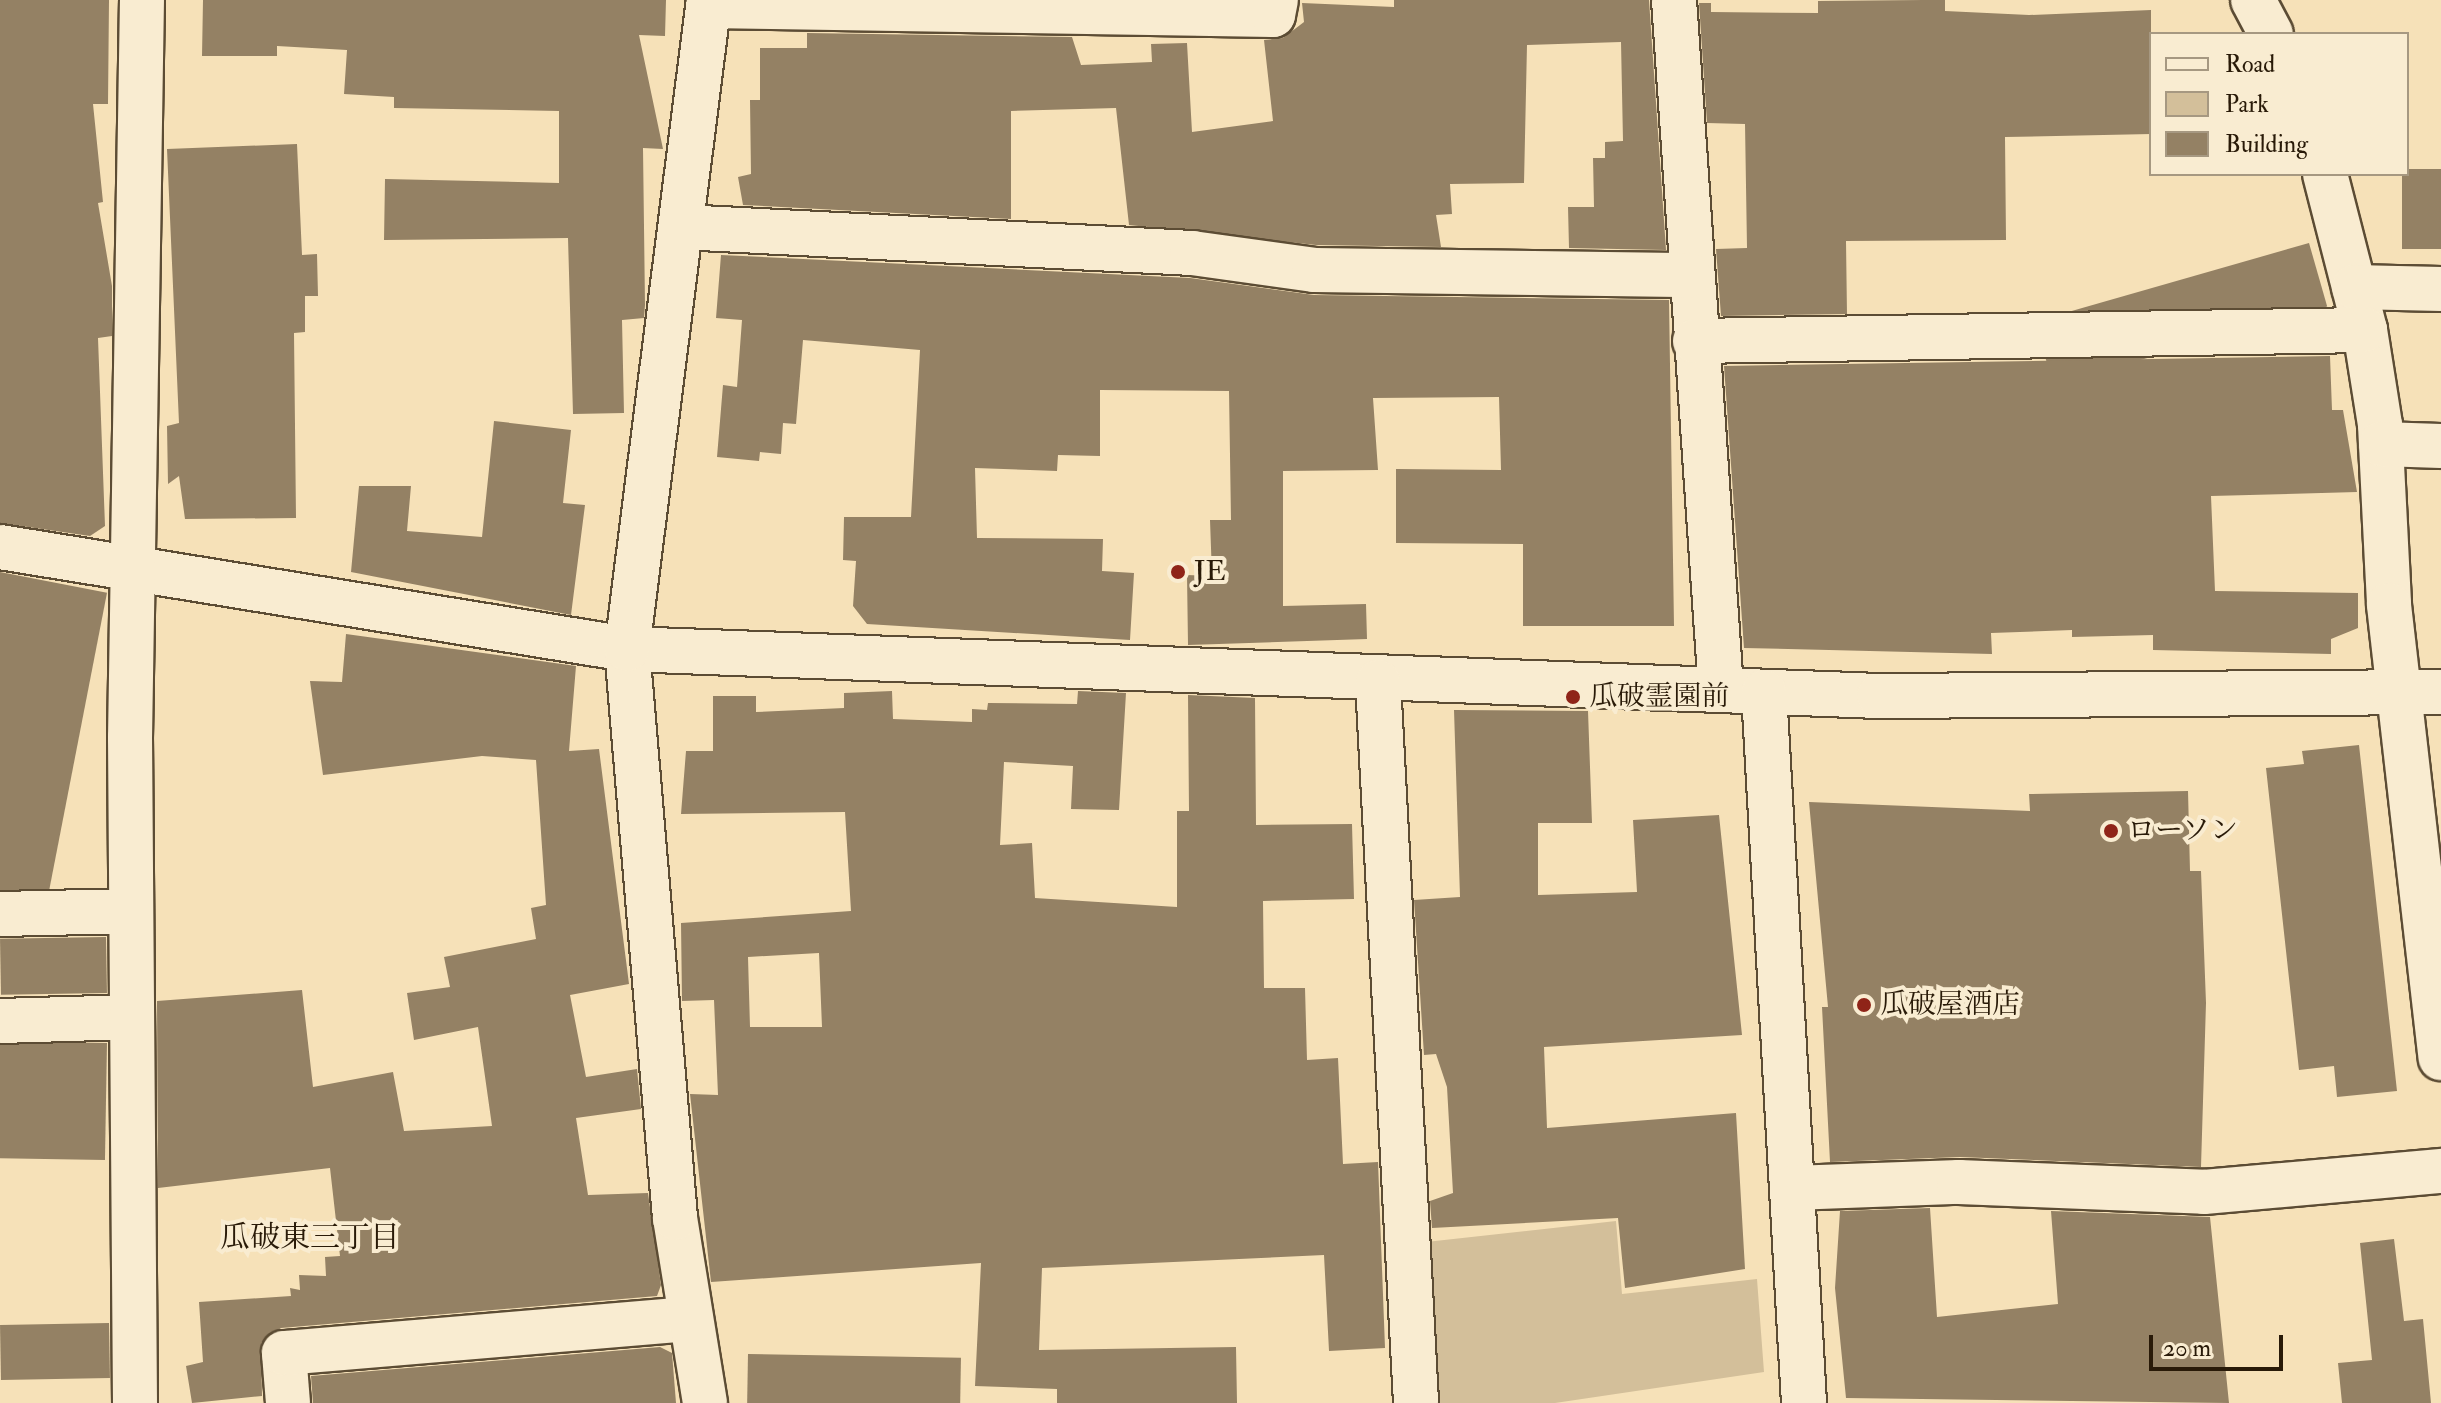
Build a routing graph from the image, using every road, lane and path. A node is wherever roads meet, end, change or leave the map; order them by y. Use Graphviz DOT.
graph roads {
  1 [pos="142,0"];
  2 [pos="1276,0"];
  3 [pos="1674,0"];
  4 [pos="2253,0"];
  5 [pos="708,3"];
  6 [pos="2270,32"];
  7 [pos="2326,176"];
  8 [pos="681,227"];
  9 [pos="1689,275"];
  10 [pos="2354,287"];
  11 [pos="2441,289"];
  12 [pos="2365,330"];
  13 [pos="1695,341"];
  14 [pos="2381,444"];
  15 [pos="2441,446"];
  16 [pos="0,547"];
  17 [pos="138,569"];
  18 [pos="627,649"];
  19 [pos="1378,682"];
  20 [pos="1721,689"];
  21 [pos="1764,692"];
  22 [pos="2422,692"];
  23 [pos="131,911"];
  24 [pos="0,914"];
  25 [pos="132,1017"];
  26 [pos="0,1021"];
  27 [pos="2441,1058"];
  28 [pos="2441,1171"];
  29 [pos="1792,1188"];
  30 [pos="691,1319"];
  31 [pos="135,1403"];
  32 [pos="288,1403"];
  33 [pos="705,1403"];
  34 [pos="1416,1403"];
  35 [pos="1804,1403"];
  1 -- 17 [label="street"];
  2 -- 5 [label="street"];
  3 -- 9 [label="street"];
  4 -- 6 [label="street"];
  5 -- 8 [label="street"];
  7 -- 10 [label="street"];
  8 -- 9 [label="street"];
  8 -- 18 [label="street"];
  9 -- 13 [label="street"];
  10 -- 11 [label="street"];
  10 -- 12 [label="street"];
  12 -- 13 [label="street"];
  12 -- 14 [label="street"];
  13 -- 20 [label="street"];
  14 -- 15 [label="street"];
  14 -- 22 [label="street"];
  16 -- 17 [label="street"];
  17 -- 18 [label="street"];
  17 -- 23 [label="street"];
  18 -- 19 [label="street"];
  18 -- 30 [label="street"];
  19 -- 20 [label="street"];
  19 -- 34 [label="street"];
  20 -- 21 [label="street"];
  21 -- 22 [label="street"];
  21 -- 29 [label="street"];
  22 -- 27 [label="street"];
  23 -- 24 [label="street"];
  23 -- 25 [label="street"];
  25 -- 26 [label="street"];
  25 -- 31 [label="street"];
  28 -- 29 [label="street"];
  29 -- 35 [label="street"];
  30 -- 32 [label="street"];
  30 -- 33 [label="street"];
}
